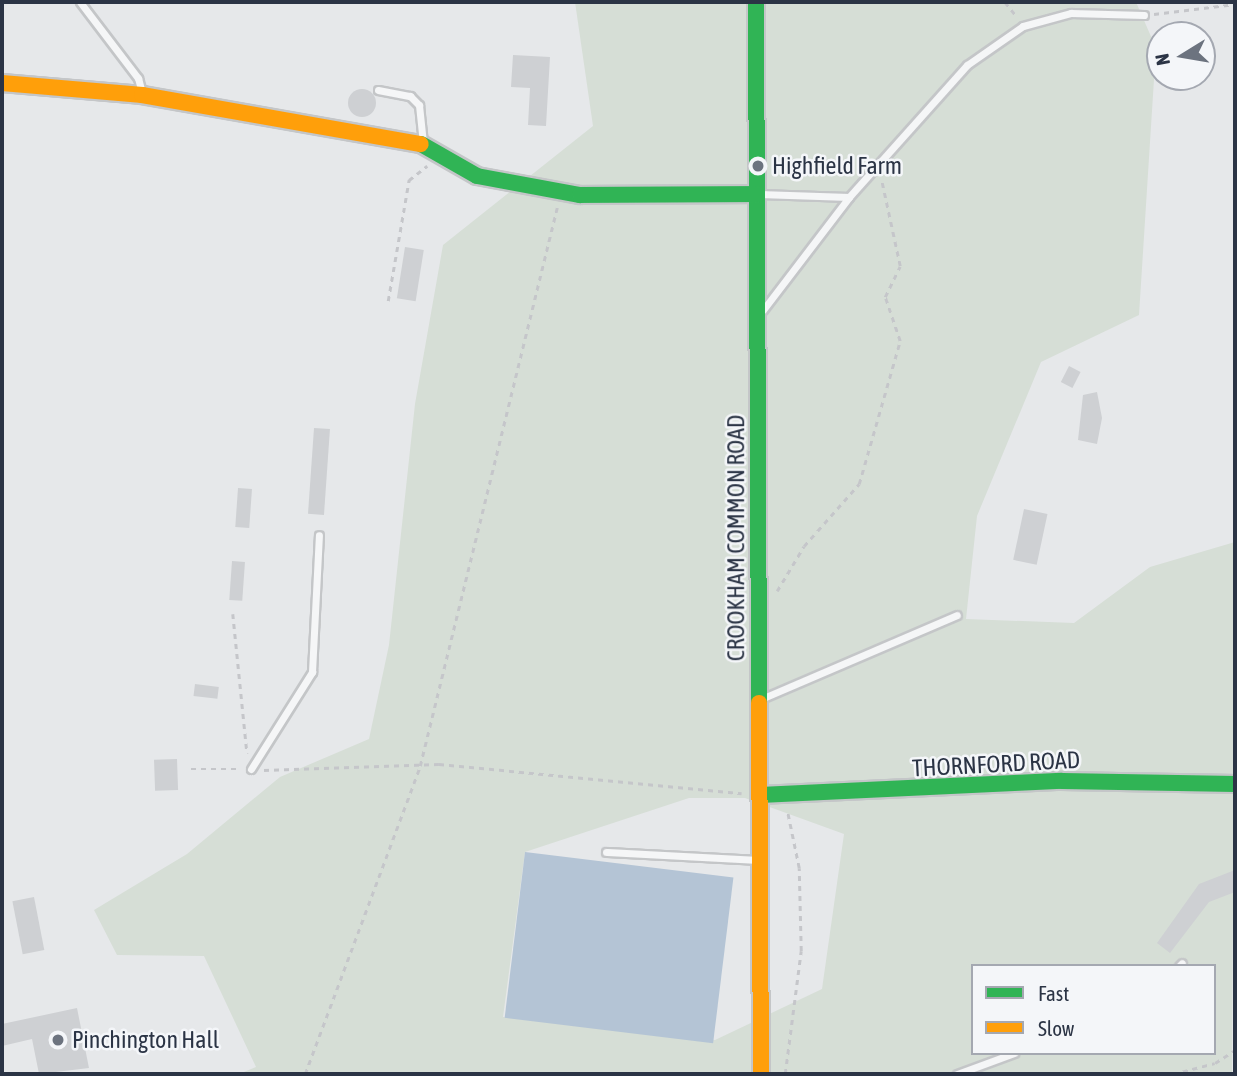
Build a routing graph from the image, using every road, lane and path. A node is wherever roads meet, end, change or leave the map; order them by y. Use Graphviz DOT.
graph roads {
  1 [pos="80,2"];
  2 [pos="756,2"];
  3 [pos="1005,2"];
  4 [pos="1235,4"];
  5 [pos="1144,15"];
  6 [pos="1023,26"];
  7 [pos="2,83"];
  8 [pos="378,90"];
  9 [pos="142,95"];
  10 [pos="423,144"];
  11 [pos="454,160"];
  12 [pos="878,165"];
  13 [pos="562,192"];
  14 [pos="757,194"];
  15 [pos="849,197"];
  16 [pos="388,301"];
  17 [pos="757,317"];
  18 [pos="319,535"];
  19 [pos="233,614"];
  20 [pos="957,615"];
  21 [pos="759,621"];
  22 [pos="760,699"];
  23 [pos="420,766"];
  24 [pos="191,769"];
  25 [pos="251,769"];
  26 [pos="1235,784"];
  27 [pos="760,795"];
  28 [pos="784,795"];
  29 [pos="607,852"];
  30 [pos="760,860"];
  31 [pos="1235,1050"];
  32 [pos="1009,1055"];
  33 [pos="305,1074"];
  34 [pos="761,1074"];
  35 [pos="785,1074"];
  36 [pos="957,1074"];
  37 [pos="1173,1074"];
  1 -- 9 [label="lane"];
  2 -- 14 [label="street, CROOKHAM COMMON ROAD"];
  3 -- 6 [label="path"];
  4 -- 5 [label="path"];
  5 -- 6 [label="lane"];
  6 -- 12 [label="lane"];
  7 -- 9 [label="street"];
  8 -- 10 [label="lane"];
  9 -- 10 [label="street"];
  10 -- 11 [label="street"];
  11 -- 13 [label="street"];
  11 -- 16 [label="path"];
  12 -- 15 [label="lane"];
  12 -- 21 [label="path"];
  13 -- 14 [label="street"];
  13 -- 23 [label="path"];
  14 -- 15 [label="lane"];
  14 -- 17 [label="street, CROOKHAM COMMON ROAD"];
  15 -- 17 [label="lane"];
  17 -- 21 [label="street, CROOKHAM COMMON ROAD"];
  18 -- 25 [label="lane"];
  19 -- 25 [label="path"];
  20 -- 22 [label="lane"];
  21 -- 22 [label="street, CROOKHAM COMMON ROAD"];
  22 -- 27 [label="street, CROOKHAM COMMON ROAD"];
  23 -- 25 [label="path"];
  23 -- 27 [label="path"];
  23 -- 33 [label="path"];
  24 -- 25 [label="path"];
  26 -- 28 [label="street, THORNFORD ROAD"];
  27 -- 28 [label="street, THORNFORD ROAD"];
  27 -- 30 [label="street, CROOKHAM COMMON ROAD"];
  28 -- 35 [label="path"];
  29 -- 30 [label="lane"];
  30 -- 34 [label="street, CROOKHAM COMMON ROAD"];
  31 -- 37 [label="path"];
  32 -- 36 [label="lane"];
}
